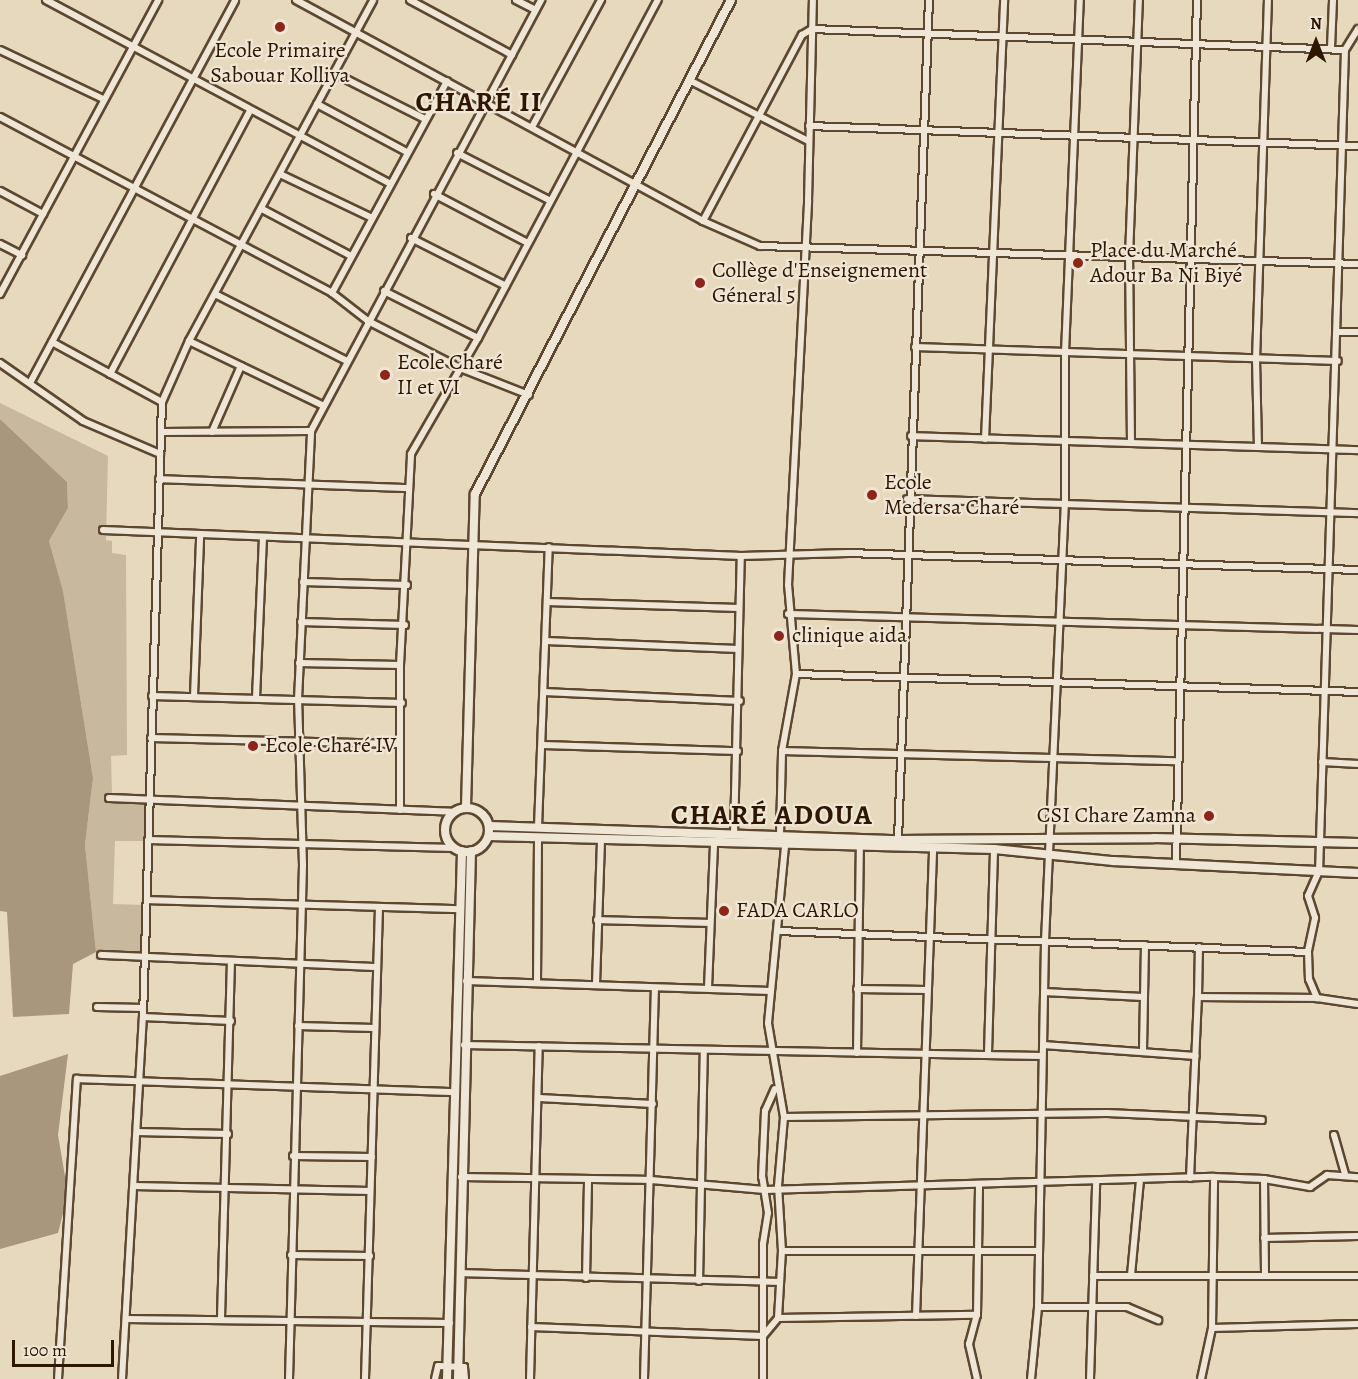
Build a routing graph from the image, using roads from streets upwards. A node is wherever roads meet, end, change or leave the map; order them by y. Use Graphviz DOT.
graph roads {
  1 [pos="46,0"];
  2 [pos="234,0"];
  3 [pos="296,0"];
  4 [pos="373,0"];
  5 [pos="410,0"];
  6 [pos="516,0"];
  7 [pos="540,0"];
  8 [pos="601,0"];
  9 [pos="658,0"];
  10 [pos="731,0"];
  11 [pos="813,0"];
  12 [pos="929,0"];
  13 [pos="1004,0"];
  14 [pos="1080,0"];
  15 [pos="1140,0"];
  16 [pos="1197,0"];
  17 [pos="1268,0"];
  18 [pos="1333,0"];
  19 [pos="156,1"];
  20 [pos="536,10"];
  21 [pos="812,29"];
  22 [pos="1358,29"];
  23 [pos="357,33"];
  24 [pos="928,33"];
  25 [pos="1003,35"];
  26 [pos="1079,38"];
  27 [pos="1138,40"];
  28 [pos="1195,43"];
  29 [pos="1266,46"];
  30 [pos="131,48"];
  31 [pos="1331,48"];
  32 [pos="0,50"];
  33 [pos="1345,50"];
  34 [pos="512,55"];
  35 [pos="334,73"];
  36 [pos="191,80"];
  37 [pos="689,80"];
  38 [pos="447,81"];
  39 [pos="103,99"];
  40 [pos="487,102"];
  41 [pos="317,104"];
  42 [pos="250,111"];
  43 [pos="758,116"];
  44 [pos="0,117"];
  45 [pos="425,119"];
  46 [pos="532,126"];
  47 [pos="809,126"];
  48 [pos="925,130"];
  49 [pos="996,134"];
  50 [pos="1075,136"];
  51 [pos="1137,137"];
  52 [pos="302,138"];
  53 [pos="1195,140"];
  54 [pos="808,141"];
  55 [pos="1263,143"];
  56 [pos="1342,145"];
  57 [pos="1358,146"];
  58 [pos="575,150"];
  59 [pos="407,152"];
  60 [pos="457,153"];
  61 [pos="75,154"];
  62 [pos="282,175"];
  63 [pos="638,183"];
  64 [pos="390,184"];
  65 [pos="131,188"];
  66 [pos="0,191"];
  67 [pos="434,194"];
  68 [pos="549,200"];
  69 [pos="262,209"];
  70 [pos="43,214"];
  71 [pos="372,218"];
  72 [pos="190,220"];
  73 [pos="704,220"];
  74 [pos="411,238"];
  75 [pos="526,242"];
  76 [pos="0,244"];
  77 [pos="805,246"];
  78 [pos="242,247"];
  79 [pos="920,249"];
  80 [pos="993,252"];
  81 [pos="22,255"];
  82 [pos="1070,255"];
  83 [pos="351,256"];
  84 [pos="1129,257"];
  85 [pos="1191,259"];
  86 [pos="1261,261"];
  87 [pos="1340,263"];
  88 [pos="1358,264"];
  89 [pos="506,286"];
  90 [pos="384,291"];
  91 [pos="332,292"];
  92 [pos="0,294"];
  93 [pos="215,294"];
  94 [pos="368,321"];
  95 [pos="1339,332"];
  96 [pos="1358,332"];
  97 [pos="478,338"];
  98 [pos="189,341"];
  99 [pos="52,342"];
  100 [pos="915,346"];
  101 [pos="992,349"];
  102 [pos="1065,353"];
  103 [pos="1188,354"];
  104 [pos="1128,356"];
  105 [pos="1256,360"];
  106 [pos="347,361"];
  107 [pos="1338,361"];
  108 [pos="0,363"];
  109 [pos="241,366"];
  110 [pos="460,368"];
  111 [pos="110,374"];
  112 [pos="30,383"];
  113 [pos="530,395"];
  114 [pos="162,402"];
  115 [pos="322,405"];
  116 [pos="311,431"];
  117 [pos="162,432"];
  118 [pos="212,432"];
  119 [pos="911,436"];
  120 [pos="985,439"];
  121 [pos="1065,441"];
  122 [pos="1131,443"];
  123 [pos="1186,444"];
  124 [pos="1258,447"];
  125 [pos="1335,449"];
  126 [pos="1358,450"];
  127 [pos="160,454"];
  128 [pos="159,479"];
  129 [pos="308,485"];
  130 [pos="408,488"];
  131 [pos="908,499"];
  132 [pos="1065,504"];
  133 [pos="1185,507"];
  134 [pos="1332,513"];
  135 [pos="1358,513"];
  136 [pos="103,530"];
  137 [pos="157,535"];
  138 [pos="200,537"];
  139 [pos="264,537"];
  140 [pos="305,539"];
  141 [pos="408,543"];
  142 [pos="472,546"];
  143 [pos="549,547"];
  144 [pos="790,555"];
  145 [pos="741,556"];
  146 [pos="907,558"];
  147 [pos="1061,561"];
  148 [pos="1183,566"];
  149 [pos="1330,569"];
  150 [pos="1358,570"];
  151 [pos="303,582"];
  152 [pos="407,585"];
  153 [pos="547,602"];
  154 [pos="739,608"];
  155 [pos="788,614"];
  156 [pos="904,617"];
  157 [pos="1059,621"];
  158 [pos="301,622"];
  159 [pos="405,625"];
  160 [pos="1181,627"];
  161 [pos="1328,629"];
  162 [pos="1358,630"];
  163 [pos="546,641"];
  164 [pos="738,649"];
  165 [pos="299,663"];
  166 [pos="400,665"];
  167 [pos="796,674"];
  168 [pos="904,679"];
  169 [pos="1057,683"];
  170 [pos="1179,687"];
  171 [pos="544,692"];
  172 [pos="1325,692"];
  173 [pos="1358,692"];
  174 [pos="152,696"];
  175 [pos="194,696"];
  176 [pos="256,698"];
  177 [pos="298,699"];
  178 [pos="740,702"];
  179 [pos="402,703"];
  180 [pos="151,738"];
  181 [pos="297,742"];
  182 [pos="399,744"];
  183 [pos="543,745"];
  184 [pos="738,751"];
  185 [pos="782,751"];
  186 [pos="901,753"];
  187 [pos="1054,758"];
  188 [pos="1177,761"];
  189 [pos="1322,762"];
  190 [pos="1358,764"];
  191 [pos="109,798"];
  192 [pos="149,799"];
  193 [pos="299,806"];
  194 [pos="465,807"];
  195 [pos="400,810"];
  196 [pos="453,812"];
  197 [pos="489,826"];
  198 [pos="538,827"];
  199 [pos="734,834"];
  200 [pos="780,835"];
  201 [pos="489,836"];
  202 [pos="538,837"];
  203 [pos="1176,839"];
  204 [pos="148,840"];
  205 [pos="601,840"];
  206 [pos="898,840"];
  207 [pos="1050,840"];
  208 [pos="1319,841"];
  209 [pos="714,843"];
  210 [pos="1358,843"];
  211 [pos="302,844"];
  212 [pos="784,846"];
  213 [pos="860,846"];
  214 [pos="933,848"];
  215 [pos="458,849"];
  216 [pos="994,849"];
  217 [pos="471,851"];
  218 [pos="1048,855"];
  219 [pos="1176,864"];
  220 [pos="1319,871"];
  221 [pos="1358,873"];
  222 [pos="147,900"];
  223 [pos="301,905"];
  224 [pos="379,909"];
  225 [pos="458,909"];
  226 [pos="597,920"];
  227 [pos="710,922"];
  228 [pos="778,931"];
  229 [pos="858,934"];
  230 [pos="929,938"];
  231 [pos="990,940"];
  232 [pos="1045,941"];
  233 [pos="1145,945"];
  234 [pos="1199,947"];
  235 [pos="1308,952"];
  236 [pos="101,955"];
  237 [pos="144,957"];
  238 [pos="231,964"];
  239 [pos="300,966"];
  240 [pos="377,967"];
  241 [pos="465,981"];
  242 [pos="537,983"];
  243 [pos="596,984"];
  244 [pos="655,988"];
  245 [pos="708,988"];
  246 [pos="857,989"];
  247 [pos="927,990"];
  248 [pos="771,991"];
  249 [pos="1044,992"];
  250 [pos="1143,997"];
  251 [pos="1198,998"];
  252 [pos="1317,998"];
  253 [pos="1358,1004"];
  254 [pos="97,1007"];
  255 [pos="143,1008"];
  256 [pos="143,1017"];
  257 [pos="231,1021"];
  258 [pos="298,1026"];
  259 [pos="374,1028"];
  260 [pos="464,1045"];
  261 [pos="1043,1045"];
  262 [pos="539,1046"];
  263 [pos="654,1049"];
  264 [pos="1143,1049"];
  265 [pos="704,1051"];
  266 [pos="857,1053"];
  267 [pos="988,1053"];
  268 [pos="775,1054"];
  269 [pos="926,1054"];
  270 [pos="1042,1056"];
  271 [pos="1196,1056"];
  272 [pos="140,1081"];
  273 [pos="229,1084"];
  274 [pos="776,1087"];
  275 [pos="294,1089"];
  276 [pos="373,1092"];
  277 [pos="454,1092"];
  278 [pos="539,1098"];
  279 [pos="653,1104"];
  280 [pos="1042,1115"];
  281 [pos="784,1117"];
  282 [pos="923,1118"];
  283 [pos="1192,1119"];
  284 [pos="1262,1120"];
  285 [pos="137,1132"];
  286 [pos="228,1134"];
  287 [pos="1334,1135"];
  288 [pos="293,1156"];
  289 [pos="372,1157"];
  290 [pos="1345,1174"];
  291 [pos="461,1177"];
  292 [pos="1358,1177"];
  293 [pos="1190,1178"];
  294 [pos="1214,1178"];
  295 [pos="534,1179"];
  296 [pos="1264,1179"];
  297 [pos="588,1180"];
  298 [pos="651,1180"];
  299 [pos="1140,1180"];
  300 [pos="1096,1183"];
  301 [pos="700,1184"];
  302 [pos="1040,1184"];
  303 [pos="921,1185"];
  304 [pos="134,1186"];
  305 [pos="778,1186"];
  306 [pos="979,1186"];
  307 [pos="227,1187"];
  308 [pos="293,1189"];
  309 [pos="765,1190"];
  310 [pos="370,1191"];
  311 [pos="1358,1236"];
  312 [pos="1264,1238"];
  313 [pos="979,1249"];
  314 [pos="782,1251"];
  315 [pos="917,1251"];
  316 [pos="1038,1251"];
  317 [pos="291,1256"];
  318 [pos="370,1256"];
  319 [pos="461,1273"];
  320 [pos="533,1275"];
  321 [pos="1131,1275"];
  322 [pos="1093,1276"];
  323 [pos="1211,1276"];
  324 [pos="1265,1276"];
  325 [pos="1358,1276"];
  326 [pos="586,1278"];
  327 [pos="648,1280"];
  328 [pos="699,1281"];
  329 [pos="763,1282"];
  330 [pos="778,1282"];
  331 [pos="1038,1307"];
  332 [pos="1091,1307"];
  333 [pos="977,1315"];
  334 [pos="916,1316"];
  335 [pos="221,1318"];
  336 [pos="778,1318"];
  337 [pos="126,1319"];
  338 [pos="290,1320"];
  339 [pos="1158,1320"];
  340 [pos="450,1323"];
  341 [pos="368,1324"];
  342 [pos="1358,1324"];
  343 [pos="531,1327"];
  344 [pos="1212,1328"];
  345 [pos="646,1331"];
  346 [pos="763,1336"];
  347 [pos="449,1367"];
  348 [pos="458,1367"];
  349 [pos="58,1379"];
  350 [pos="123,1379"];
  351 [pos="289,1379"];
  352 [pos="365,1379"];
  353 [pos="435,1379"];
  354 [pos="447,1379"];
  355 [pos="458,1379"];
  356 [pos="465,1379"];
  357 [pos="530,1379"];
  358 [pos="644,1379"];
  359 [pos="763,1379"];
  360 [pos="977,1379"];
  361 [pos="1031,1379"];
  362 [pos="1090,1379"];
  363 [pos="1201,1379"];
  1 -- 30 [label="street"];
  2 -- 36 [label="street"];
  3 -- 23 [label="street"];
  4 -- 23 [label="street"];
  5 -- 34 [label="street"];
  6 -- 20 [label="street"];
  7 -- 20 [label="street"];
  8 -- 46 [label="street"];
  9 -- 58 [label="street"];
  10 -- 37 [label="street"];
  11 -- 21 [label="street"];
  12 -- 24 [label="street"];
  13 -- 25 [label="street"];
  14 -- 26 [label="street"];
  15 -- 27 [label="street"];
  16 -- 28 [label="street"];
  17 -- 29 [label="street"];
  18 -- 31 [label="street"];
  19 -- 30 [label="street"];
  20 -- 34 [label="street"];
  21 -- 24 [label="street"];
  21 -- 43 [label="street"];
  21 -- 47 [label="street"];
  22 -- 33 [label="street"];
  23 -- 35 [label="street"];
  23 -- 38 [label="street"];
  24 -- 25 [label="street"];
  24 -- 48 [label="street"];
  25 -- 26 [label="street"];
  25 -- 49 [label="street"];
  26 -- 27 [label="street"];
  26 -- 50 [label="street"];
  27 -- 28 [label="street"];
  27 -- 51 [label="street"];
  28 -- 29 [label="street"];
  28 -- 53 [label="street"];
  29 -- 31 [label="street"];
  29 -- 55 [label="street"];
  30 -- 36 [label="street"];
  30 -- 39 [label="street"];
  31 -- 33 [label="street"];
  32 -- 39 [label="street"];
  33 -- 56 [label="street"];
  34 -- 40 [label="street"];
  35 -- 41 [label="street"];
  35 -- 45 [label="street"];
  36 -- 42 [label="street"];
  36 -- 65 [label="street"];
  37 -- 43 [label="street"];
  37 -- 63 [label="street"];
  38 -- 40 [label="street"];
  38 -- 45 [label="street"];
  39 -- 61 [label="street"];
  40 -- 46 [label="street"];
  40 -- 60 [label="street"];
  41 -- 52 [label="street"];
  41 -- 59 [label="street"];
  42 -- 52 [label="street"];
  42 -- 72 [label="street"];
  43 -- 54 [label="street"];
  43 -- 73 [label="street"];
  44 -- 61 [label="street"];
  45 -- 59 [label="street"];
  46 -- 58 [label="street"];
  47 -- 48 [label="street"];
  47 -- 54 [label="street"];
  48 -- 49 [label="street"];
  48 -- 79 [label="street"];
  49 -- 50 [label="street"];
  49 -- 80 [label="street"];
  50 -- 51 [label="street"];
  50 -- 82 [label="street"];
  51 -- 53 [label="street"];
  51 -- 84 [label="street"];
  52 -- 62 [label="street"];
  52 -- 64 [label="street"];
  53 -- 55 [label="street"];
  53 -- 85 [label="street"];
  54 -- 77 [label="street"];
  55 -- 56 [label="street"];
  55 -- 86 [label="street"];
  56 -- 57 [label="street"];
  56 -- 87 [label="street"];
  58 -- 63 [label="street"];
  58 -- 68 [label="street"];
  59 -- 64 [label="street"];
  60 -- 67 [label="street"];
  60 -- 68 [label="street"];
  61 -- 65 [label="street"];
  61 -- 70 [label="street"];
  62 -- 69 [label="street"];
  62 -- 71 [label="street"];
  63 -- 73 [label="street"];
  63 -- 113 [label="street"];
  64 -- 71 [label="street"];
  65 -- 72 [label="street"];
  65 -- 99 [label="street"];
  66 -- 70 [label="street"];
  67 -- 74 [label="street"];
  67 -- 75 [label="street"];
  68 -- 75 [label="street"];
  69 -- 78 [label="street"];
  69 -- 83 [label="street"];
  70 -- 81 [label="street"];
  71 -- 83 [label="street"];
  72 -- 78 [label="street"];
  72 -- 111 [label="street"];
  73 -- 77 [label="street"];
  74 -- 89 [label="street"];
  74 -- 90 [label="street"];
  75 -- 89 [label="street"];
  76 -- 81 [label="street"];
  77 -- 79 [label="street"];
  77 -- 144 [label="street"];
  78 -- 91 [label="street"];
  78 -- 93 [label="street"];
  79 -- 80 [label="street"];
  79 -- 100 [label="street"];
  80 -- 82 [label="street"];
  80 -- 101 [label="street"];
  81 -- 92 [label="street"];
  82 -- 84 [label="street"];
  82 -- 102 [label="street"];
  83 -- 91 [label="street"];
  84 -- 85 [label="street"];
  84 -- 104 [label="street"];
  85 -- 86 [label="street"];
  85 -- 103 [label="street"];
  86 -- 87 [label="street"];
  86 -- 105 [label="street"];
  87 -- 88 [label="street"];
  87 -- 95 [label="street"];
  89 -- 97 [label="street"];
  90 -- 94 [label="street"];
  90 -- 97 [label="street"];
  91 -- 94 [label="street"];
  93 -- 98 [label="street"];
  93 -- 106 [label="street"];
  94 -- 106 [label="street"];
  94 -- 110 [label="street"];
  95 -- 96 [label="street"];
  95 -- 107 [label="street"];
  97 -- 110 [label="street"];
  98 -- 109 [label="street"];
  98 -- 114 [label="street"];
  99 -- 111 [label="street"];
  99 -- 112 [label="street"];
  100 -- 101 [label="street"];
  100 -- 119 [label="street"];
  101 -- 102 [label="street"];
  101 -- 120 [label="street"];
  102 -- 104 [label="street"];
  102 -- 121 [label="street"];
  103 -- 104 [label="street"];
  103 -- 105 [label="street"];
  103 -- 123 [label="street"];
  104 -- 122 [label="street"];
  105 -- 107 [label="street"];
  105 -- 124 [label="street"];
  106 -- 115 [label="street"];
  107 -- 125 [label="street"];
  108 -- 112 [label="street"];
  109 -- 115 [label="street"];
  109 -- 118 [label="street"];
  110 -- 113 [label="street"];
  110 -- 130 [label="street"];
  111 -- 114 [label="street"];
  112 -- 127 [label="street"];
  113 -- 142 [label="street"];
  114 -- 117 [label="street"];
  115 -- 116 [label="street"];
  116 -- 118 [label="street"];
  116 -- 129 [label="street"];
  117 -- 118 [label="street"];
  117 -- 127 [label="street"];
  119 -- 120 [label="street"];
  119 -- 131 [label="street"];
  120 -- 121 [label="street"];
  121 -- 122 [label="street"];
  121 -- 132 [label="street"];
  122 -- 123 [label="street"];
  123 -- 124 [label="street"];
  123 -- 133 [label="street"];
  124 -- 125 [label="street"];
  125 -- 126 [label="street"];
  125 -- 134 [label="street"];
  127 -- 128 [label="street"];
  128 -- 129 [label="street"];
  128 -- 137 [label="street"];
  129 -- 130 [label="street"];
  129 -- 140 [label="street"];
  130 -- 141 [label="street"];
  131 -- 132 [label="street"];
  131 -- 146 [label="street"];
  132 -- 133 [label="street"];
  132 -- 147 [label="street"];
  133 -- 134 [label="street"];
  133 -- 148 [label="street"];
  134 -- 135 [label="street"];
  134 -- 149 [label="street"];
  136 -- 137 [label="street"];
  137 -- 138 [label="street"];
  137 -- 174 [label="street"];
  138 -- 139 [label="street"];
  138 -- 175 [label="street"];
  139 -- 140 [label="street"];
  139 -- 176 [label="street"];
  140 -- 141 [label="street"];
  140 -- 151 [label="street"];
  141 -- 142 [label="street"];
  141 -- 152 [label="street"];
  142 -- 143 [label="street"];
  142 -- 194 [label="street"];
  143 -- 145 [label="street"];
  143 -- 153 [label="street"];
  144 -- 145 [label="street"];
  144 -- 146 [label="street"];
  144 -- 155 [label="street"];
  145 -- 154 [label="street"];
  146 -- 147 [label="street"];
  146 -- 156 [label="street"];
  147 -- 148 [label="street"];
  147 -- 157 [label="street"];
  148 -- 149 [label="street"];
  148 -- 160 [label="street"];
  149 -- 150 [label="street"];
  149 -- 161 [label="street"];
  151 -- 152 [label="street"];
  151 -- 158 [label="street"];
  152 -- 159 [label="street"];
  153 -- 154 [label="street"];
  153 -- 163 [label="street"];
  154 -- 164 [label="street"];
  155 -- 156 [label="street"];
  155 -- 167 [label="street"];
  156 -- 157 [label="street"];
  156 -- 168 [label="street"];
  157 -- 160 [label="street"];
  157 -- 169 [label="street"];
  158 -- 159 [label="street"];
  158 -- 165 [label="street"];
  159 -- 166 [label="street"];
  160 -- 161 [label="street"];
  160 -- 170 [label="street"];
  161 -- 162 [label="street"];
  161 -- 172 [label="street"];
  163 -- 164 [label="street"];
  163 -- 171 [label="street"];
  164 -- 178 [label="street"];
  165 -- 166 [label="street"];
  165 -- 177 [label="street"];
  166 -- 179 [label="street"];
  167 -- 168 [label="street"];
  167 -- 185 [label="street"];
  168 -- 169 [label="street"];
  168 -- 186 [label="street"];
  169 -- 170 [label="street"];
  169 -- 187 [label="street"];
  170 -- 172 [label="street"];
  170 -- 188 [label="street"];
  171 -- 178 [label="street"];
  171 -- 183 [label="street"];
  172 -- 173 [label="street"];
  172 -- 189 [label="street"];
  174 -- 175 [label="street"];
  174 -- 180 [label="street"];
  175 -- 176 [label="street"];
  176 -- 177 [label="street"];
  177 -- 179 [label="street"];
  177 -- 181 [label="street"];
  178 -- 184 [label="street"];
  179 -- 182 [label="street"];
  180 -- 181 [label="street"];
  180 -- 192 [label="street"];
  181 -- 182 [label="street"];
  181 -- 193 [label="street"];
  182 -- 195 [label="street"];
  183 -- 184 [label="street"];
  183 -- 198 [label="street"];
  184 -- 199 [label="street"];
  185 -- 186 [label="street"];
  185 -- 200 [label="street"];
  186 -- 187 [label="street"];
  186 -- 206 [label="street"];
  187 -- 188 [label="street"];
  187 -- 207 [label="street"];
  188 -- 203 [label="street"];
  189 -- 190 [label="street"];
  189 -- 208 [label="street"];
  191 -- 192 [label="street"];
  192 -- 193 [label="street"];
  192 -- 204 [label="street"];
  193 -- 195 [label="street"];
  193 -- 211 [label="street"];
  194 -- 196 [label="street"];
  194 -- 197 [label="street"];
  195 -- 196 [label="street"];
  196 -- 215 [label="street"];
  197 -- 198 [label="street"];
  197 -- 201 [label="street"];
  198 -- 199 [label="street"];
  199 -- 200 [label="street"];
  200 -- 206 [label="street"];
  200 -- 212 [label="street"];
  201 -- 202 [label="street"];
  201 -- 217 [label="street"];
  202 -- 205 [label="street"];
  202 -- 242 [label="street"];
  203 -- 207 [label="street"];
  203 -- 208 [label="street"];
  203 -- 219 [label="street"];
  204 -- 211 [label="street"];
  204 -- 222 [label="street"];
  205 -- 209 [label="street"];
  205 -- 226 [label="street"];
  206 -- 207 [label="street"];
  207 -- 218 [label="street"];
  208 -- 210 [label="street"];
  208 -- 220 [label="street"];
  209 -- 212 [label="street"];
  209 -- 227 [label="street"];
  211 -- 215 [label="street"];
  211 -- 223 [label="street"];
  212 -- 213 [label="street"];
  212 -- 228 [label="street"];
  213 -- 214 [label="street"];
  213 -- 229 [label="street"];
  214 -- 216 [label="street"];
  214 -- 230 [label="street"];
  215 -- 217 [label="street"];
  215 -- 225 [label="street"];
  216 -- 218 [label="street"];
  216 -- 231 [label="street"];
  217 -- 241 [label="street"];
  218 -- 219 [label="street"];
  218 -- 232 [label="street"];
  219 -- 220 [label="street"];
  220 -- 221 [label="street"];
  220 -- 235 [label="street"];
  222 -- 223 [label="street"];
  222 -- 237 [label="street"];
  223 -- 224 [label="street"];
  223 -- 239 [label="street"];
  224 -- 225 [label="street"];
  224 -- 240 [label="street"];
  225 -- 277 [label="street"];
  226 -- 227 [label="street"];
  226 -- 243 [label="street"];
  227 -- 245 [label="street"];
  228 -- 229 [label="street"];
  228 -- 248 [label="street"];
  229 -- 230 [label="street"];
  229 -- 246 [label="street"];
  230 -- 231 [label="street"];
  230 -- 247 [label="street"];
  231 -- 232 [label="street"];
  231 -- 267 [label="street"];
  232 -- 233 [label="street"];
  232 -- 249 [label="street"];
  233 -- 234 [label="street"];
  233 -- 250 [label="street"];
  234 -- 235 [label="street"];
  234 -- 251 [label="street"];
  235 -- 252 [label="street"];
  236 -- 237 [label="street"];
  237 -- 238 [label="street"];
  237 -- 255 [label="street"];
  238 -- 239 [label="street"];
  238 -- 257 [label="street"];
  239 -- 240 [label="street"];
  239 -- 258 [label="street"];
  240 -- 259 [label="street"];
  241 -- 242 [label="street"];
  241 -- 260 [label="street"];
  242 -- 243 [label="street"];
  243 -- 244 [label="street"];
  244 -- 245 [label="street"];
  244 -- 263 [label="street"];
  245 -- 248 [label="street"];
  246 -- 247 [label="street"];
  246 -- 266 [label="street"];
  247 -- 269 [label="street"];
  248 -- 268 [label="street"];
  249 -- 250 [label="street"];
  249 -- 261 [label="street"];
  250 -- 264 [label="street"];
  251 -- 252 [label="street"];
  251 -- 271 [label="street"];
  252 -- 253 [label="street"];
  254 -- 255 [label="street"];
  255 -- 256 [label="street"];
  256 -- 257 [label="street"];
  256 -- 272 [label="street"];
  257 -- 273 [label="street"];
  258 -- 259 [label="street"];
  258 -- 275 [label="street"];
  259 -- 276 [label="street"];
  260 -- 262 [label="street"];
  260 -- 291 [label="street"];
  261 -- 264 [label="street"];
  261 -- 270 [label="street"];
  262 -- 263 [label="street"];
  262 -- 278 [label="street"];
  263 -- 265 [label="street"];
  263 -- 279 [label="street"];
  264 -- 271 [label="street"];
  265 -- 268 [label="street"];
  265 -- 301 [label="street"];
  266 -- 268 [label="street"];
  266 -- 269 [label="street"];
  267 -- 269 [label="street"];
  267 -- 270 [label="street"];
  268 -- 274 [label="street"];
  269 -- 282 [label="street"];
  270 -- 280 [label="street"];
  271 -- 283 [label="street"];
  272 -- 273 [label="street"];
  272 -- 285 [label="street"];
  272 -- 349 [label="street"];
  273 -- 275 [label="street"];
  273 -- 286 [label="street"];
  274 -- 281 [label="street"];
  274 -- 309 [label="street"];
  275 -- 276 [label="street"];
  275 -- 288 [label="street"];
  276 -- 277 [label="street"];
  276 -- 289 [label="street"];
  277 -- 340 [label="street"];
  278 -- 279 [label="street"];
  278 -- 295 [label="street"];
  279 -- 298 [label="street"];
  280 -- 282 [label="street"];
  280 -- 283 [label="street"];
  280 -- 302 [label="street"];
  281 -- 282 [label="street"];
  281 -- 305 [label="street"];
  282 -- 303 [label="street"];
  283 -- 284 [label="street"];
  283 -- 293 [label="street"];
  285 -- 286 [label="street"];
  285 -- 304 [label="street"];
  286 -- 307 [label="street"];
  287 -- 290 [label="street"];
  288 -- 289 [label="street"];
  288 -- 308 [label="street"];
  289 -- 310 [label="street"];
  290 -- 292 [label="street"];
  290 -- 296 [label="street"];
  291 -- 295 [label="street"];
  291 -- 319 [label="street"];
  293 -- 294 [label="street"];
  293 -- 299 [label="street"];
  294 -- 296 [label="street"];
  294 -- 323 [label="street"];
  295 -- 297 [label="street"];
  295 -- 320 [label="street"];
  296 -- 312 [label="street"];
  297 -- 298 [label="street"];
  297 -- 326 [label="street"];
  298 -- 301 [label="street"];
  298 -- 327 [label="street"];
  299 -- 300 [label="street"];
  299 -- 321 [label="street"];
  300 -- 302 [label="street"];
  300 -- 322 [label="street"];
  301 -- 309 [label="street"];
  301 -- 328 [label="street"];
  302 -- 306 [label="street"];
  302 -- 316 [label="street"];
  303 -- 305 [label="street"];
  303 -- 306 [label="street"];
  303 -- 315 [label="street"];
  304 -- 307 [label="street"];
  304 -- 337 [label="street"];
  305 -- 309 [label="street"];
  305 -- 314 [label="street"];
  306 -- 313 [label="street"];
  307 -- 308 [label="street"];
  307 -- 335 [label="street"];
  308 -- 310 [label="street"];
  308 -- 317 [label="street"];
  309 -- 329 [label="street"];
  310 -- 318 [label="street"];
  311 -- 312 [label="street"];
  312 -- 324 [label="street"];
  313 -- 315 [label="street"];
  313 -- 316 [label="street"];
  313 -- 333 [label="street"];
  314 -- 315 [label="street"];
  314 -- 330 [label="street"];
  315 -- 334 [label="street"];
  316 -- 331 [label="street"];
  317 -- 318 [label="street"];
  317 -- 338 [label="street"];
  318 -- 341 [label="street"];
  319 -- 320 [label="street"];
  319 -- 348 [label="street"];
  320 -- 326 [label="street"];
  320 -- 343 [label="street"];
  321 -- 322 [label="street"];
  321 -- 323 [label="street"];
  322 -- 332 [label="street"];
  323 -- 324 [label="street"];
  323 -- 344 [label="street"];
  324 -- 325 [label="street"];
  326 -- 327 [label="street"];
  327 -- 328 [label="street"];
  327 -- 345 [label="street"];
  328 -- 329 [label="street"];
  329 -- 330 [label="street"];
  329 -- 346 [label="street"];
  330 -- 336 [label="street"];
  331 -- 332 [label="street"];
  331 -- 361 [label="street"];
  332 -- 339 [label="street"];
  332 -- 362 [label="street"];
  333 -- 334 [label="street"];
  333 -- 360 [label="street"];
  334 -- 336 [label="street"];
  335 -- 337 [label="street"];
  335 -- 338 [label="street"];
  336 -- 346 [label="street"];
  337 -- 350 [label="street"];
  338 -- 341 [label="street"];
  338 -- 351 [label="street"];
  340 -- 341 [label="street"];
  340 -- 347 [label="street"];
  341 -- 352 [label="street"];
  342 -- 344 [label="street"];
  343 -- 345 [label="street"];
  343 -- 357 [label="street"];
  344 -- 363 [label="street"];
  345 -- 346 [label="street"];
  345 -- 358 [label="street"];
  346 -- 359 [label="street"];
  347 -- 348 [label="street"];
  347 -- 353 [label="street"];
  347 -- 354 [label="street"];
  348 -- 355 [label="street"];
  348 -- 356 [label="street"];
}
